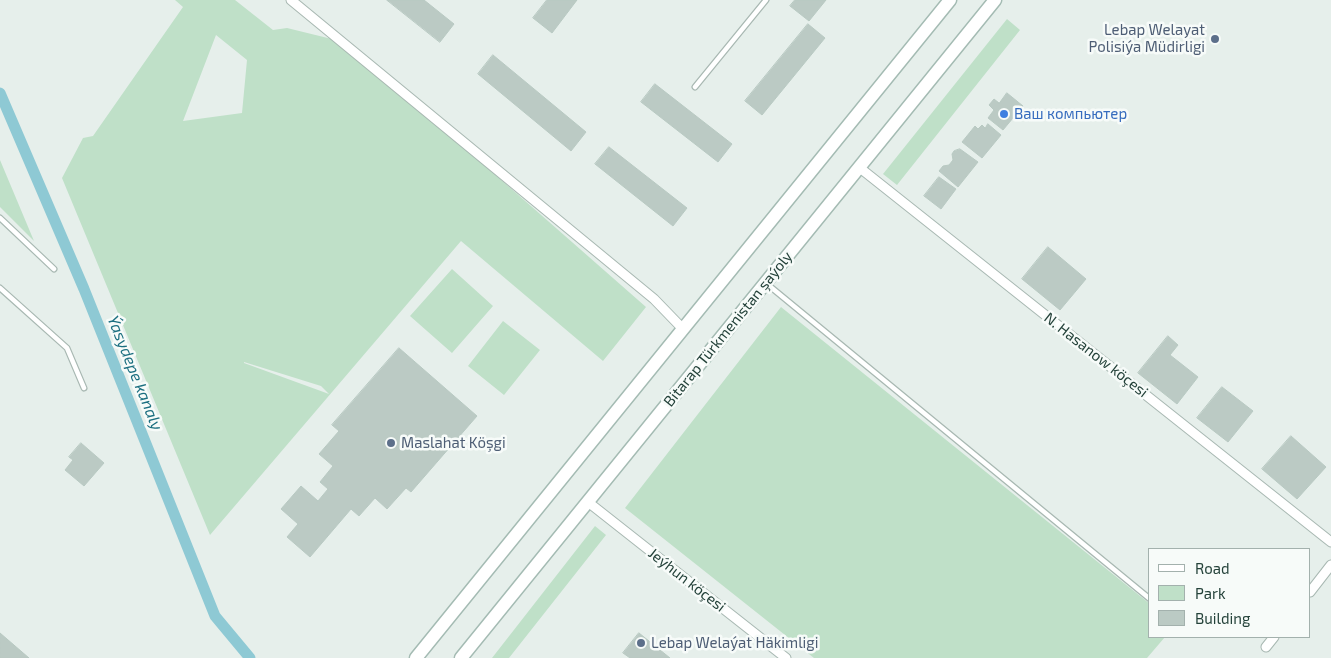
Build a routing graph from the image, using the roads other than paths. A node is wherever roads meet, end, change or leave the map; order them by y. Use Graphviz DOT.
graph roads {
  1 [pos="291,0"];
  2 [pos="766,0"];
  3 [pos="950,0"];
  4 [pos="995,0"];
  5 [pos="695,87"];
  6 [pos="860,168"];
  7 [pos="0,218"];
  8 [pos="54,269"];
  9 [pos="766,283"];
  10 [pos="0,288"];
  11 [pos="683,329"];
  12 [pos="84,388"];
  13 [pos="588,502"];
  14 [pos="1331,542"];
  15 [pos="1331,565"];
  16 [pos="1311,591"];
  17 [pos="1148,597"];
  18 [pos="1273,638"];
  19 [pos="1266,646"];
  20 [pos="416,658"];
  21 [pos="461,658"];
  22 [pos="786,658"];
  1 -- 11 [label="street"];
  2 -- 5 [label="lane"];
  3 -- 11 [label="main road"];
  4 -- 6 [label="main road, Bitarap Türkmenistan şaýoly"];
  6 -- 9 [label="main road, Bitarap Türkmenistan şaýoly"];
  6 -- 14 [label="street, N. Hasanow köçesi"];
  7 -- 8 [label="lane"];
  9 -- 13 [label="main road, Bitarap Türkmenistan şaýoly"];
  9 -- 17 [label="lane"];
  10 -- 12 [label="lane"];
  11 -- 20 [label="main road"];
  13 -- 21 [label="main road, Bitarap Türkmenistan şaýoly"];
  13 -- 22 [label="street, Jeýhun köçesi"];
  15 -- 16 [label="street"];
  18 -- 19 [label="street"];
}
